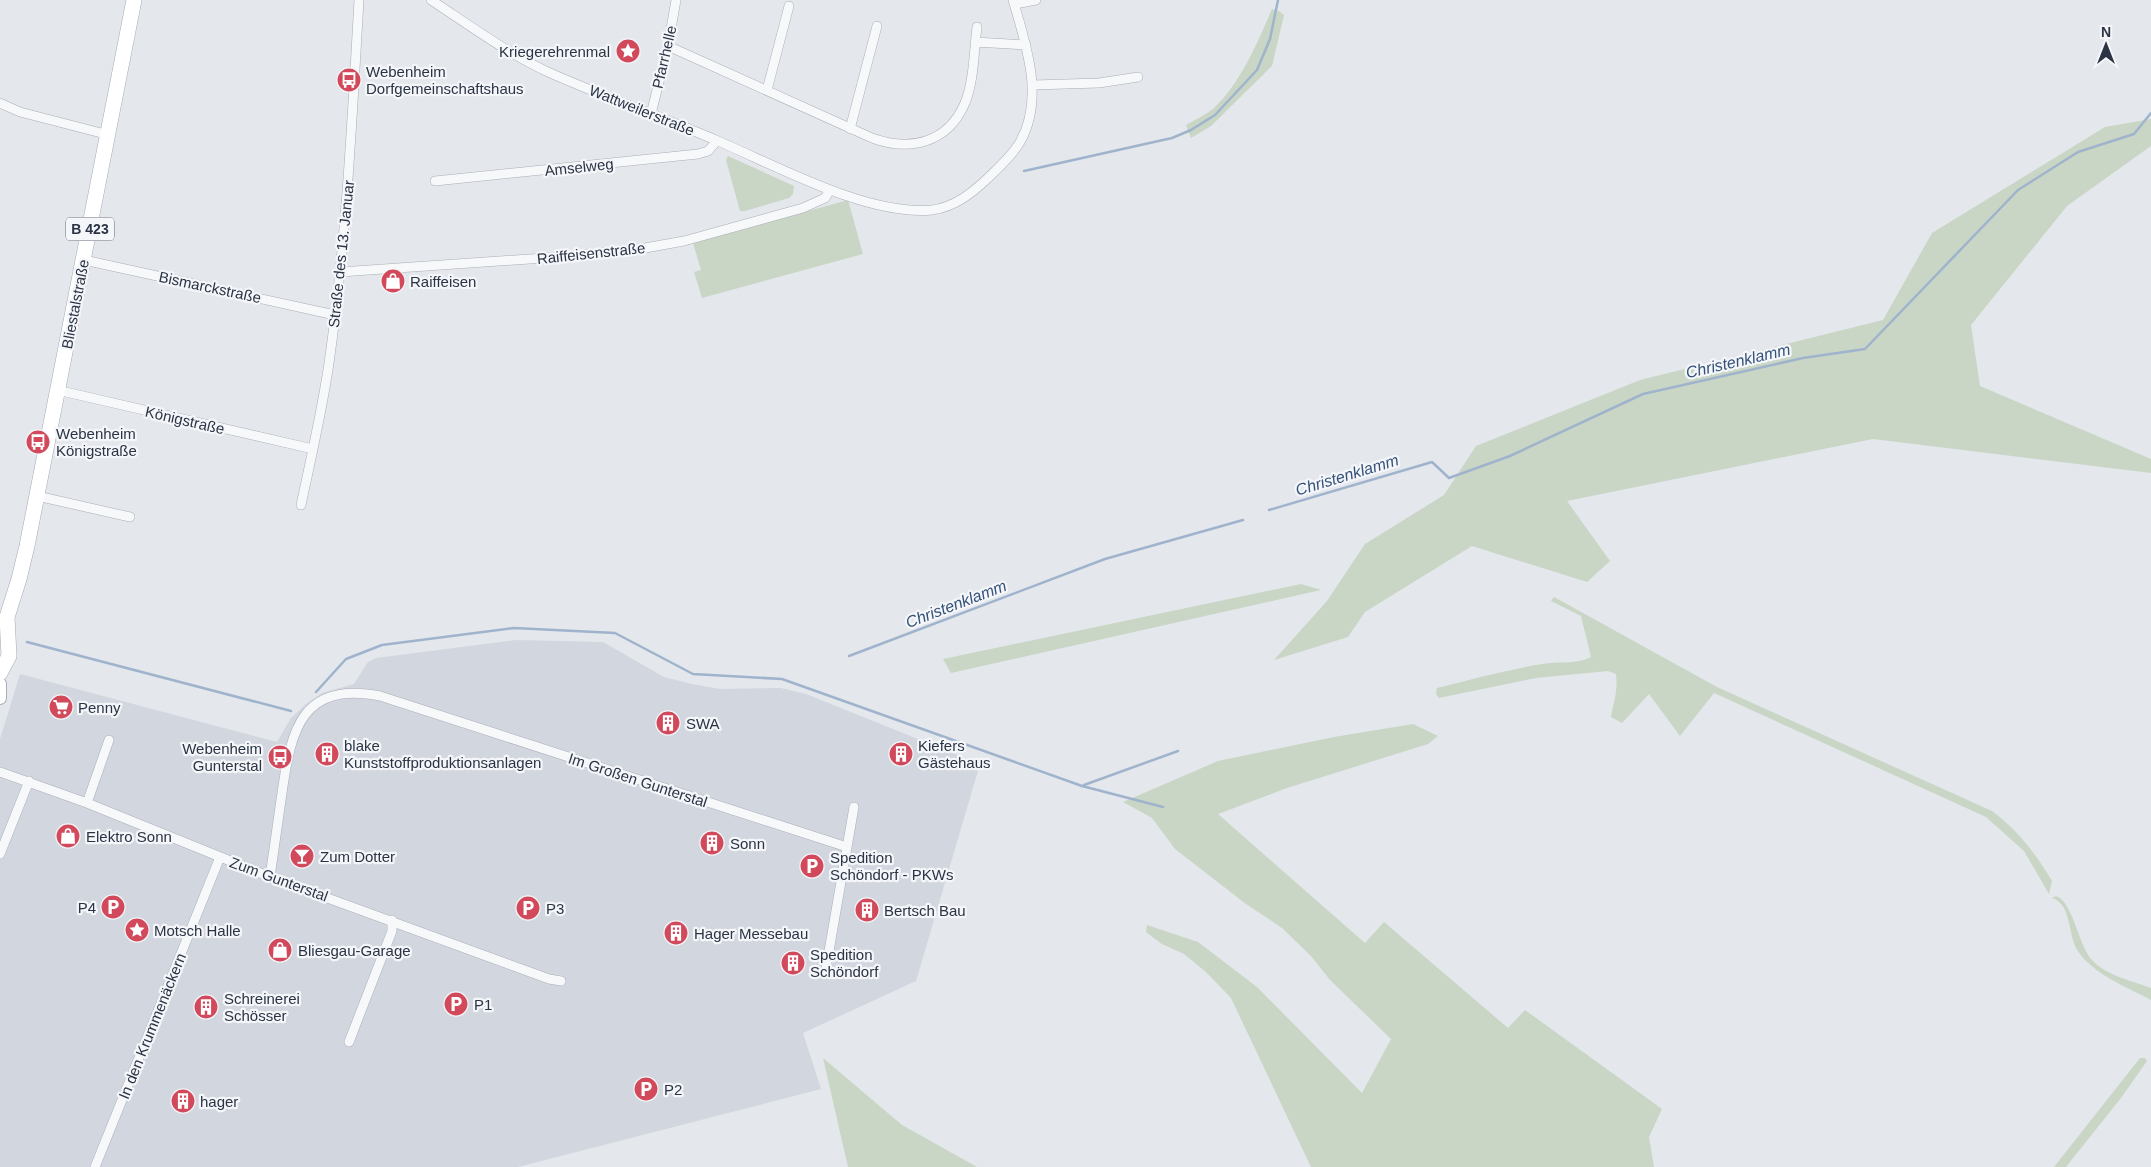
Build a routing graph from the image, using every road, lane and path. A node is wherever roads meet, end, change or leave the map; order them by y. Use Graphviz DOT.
graph roads {
  1 [pos="134,0"];
  2 [pos="359,0"];
  3 [pos="431,0"];
  4 [pos="676,0"];
  5 [pos="1036,0"];
  6 [pos="1014,2"];
  7 [pos="788,6"];
  8 [pos="877,26"];
  9 [pos="977,27"];
  10 [pos="975,42"];
  11 [pos="1026,45"];
  12 [pos="668,46"];
  13 [pos="1138,77"];
  14 [pos="1033,85"];
  15 [pos="767,90"];
  16 [pos="0,103"];
  17 [pos="651,114"];
  18 [pos="850,128"];
  19 [pos="109,135"];
  20 [pos="718,141"];
  21 [pos="435,181"];
  22 [pos="830,190"];
  23 [pos="84,260"];
  24 [pos="340,272"];
  25 [pos="335,314"];
  26 [pos="57,390"];
  27 [pos="312,449"];
  28 [pos="37,496"];
  29 [pos="301,505"];
  30 [pos="130,517"];
  31 [pos="4,611"];
  32 [pos="0,639"];
  33 [pos="3,668"];
  34 [pos="0,684"];
  35 [pos="0,698"];
  36 [pos="109,740"];
  37 [pos="0,772"];
  38 [pos="29,781"];
  39 [pos="88,803"];
  40 [pos="854,807"];
  41 [pos="847,847"];
  42 [pos="0,854"];
  43 [pos="220,857"];
  44 [pos="270,877"];
  45 [pos="392,920"];
  46 [pos="825,974"];
  47 [pos="561,981"];
  48 [pos="349,1042"];
  49 [pos="95,1167"];
  1 -- 19 [label="main road, Bliestalstraße / B 423"];
  2 -- 24 [label="street, Straße des 13. Januar"];
  3 -- 17 [label="street, Wattweilerstraße"];
  4 -- 12 [label="street, Pfarrhelle"];
  5 -- 6 [label="street"];
  6 -- 11 [label="street, Wattweilerstraße"];
  7 -- 15 [label="street"];
  8 -- 18 [label="street"];
  9 -- 10 [label="street"];
  10 -- 11 [label="street"];
  10 -- 18 [label="street"];
  11 -- 14 [label="street, Wattweilerstraße"];
  12 -- 15 [label="street"];
  12 -- 17 [label="street, Pfarrhelle"];
  13 -- 14 [label="street"];
  14 -- 22 [label="street, Wattweilerstraße"];
  15 -- 18 [label="street"];
  16 -- 19 [label="street"];
  17 -- 20 [label="street, Wattweilerstraße"];
  19 -- 23 [label="main road, Bliestalstraße / B 423"];
  20 -- 21 [label="street, Amselweg"];
  20 -- 22 [label="street, Wattweilerstraße"];
  22 -- 24 [label="street, Raiffeisenstraße"];
  23 -- 25 [label="street, Bismarckstraße"];
  23 -- 26 [label="main road, Bliestalstraße / B 423"];
  24 -- 25 [label="street, Straße des 13. Januar"];
  25 -- 27 [label="street, Straße des 13. Januar"];
  26 -- 27 [label="street, Königstraße"];
  26 -- 28 [label="main road, Bliestalstraße / B 423"];
  27 -- 29 [label="street, Straße des 13. Januar"];
  28 -- 30 [label="street"];
  28 -- 31 [label="main road, Bliestalstraße / B 423"];
  31 -- 33 [label="main road, B 423"];
  32 -- 33 [label="main road, B 423"];
  34 -- 35 [label="main road"];
  36 -- 39 [label="street"];
  37 -- 38 [label="street, Zum Gunterstal"];
  38 -- 39 [label="street, Zum Gunterstal"];
  38 -- 42 [label="street"];
  39 -- 43 [label="street, Zum Gunterstal"];
  40 -- 41 [label="street"];
  41 -- 44 [label="street, Im Großen Gunterstal"];
  41 -- 46 [label="street"];
  43 -- 44 [label="street, Zum Gunterstal"];
  43 -- 49 [label="street, In den Krummenäckern"];
  44 -- 45 [label="street, Zum Gunterstal"];
  45 -- 47 [label="street, Zum Gunterstal"];
  45 -- 48 [label="street"];
}
